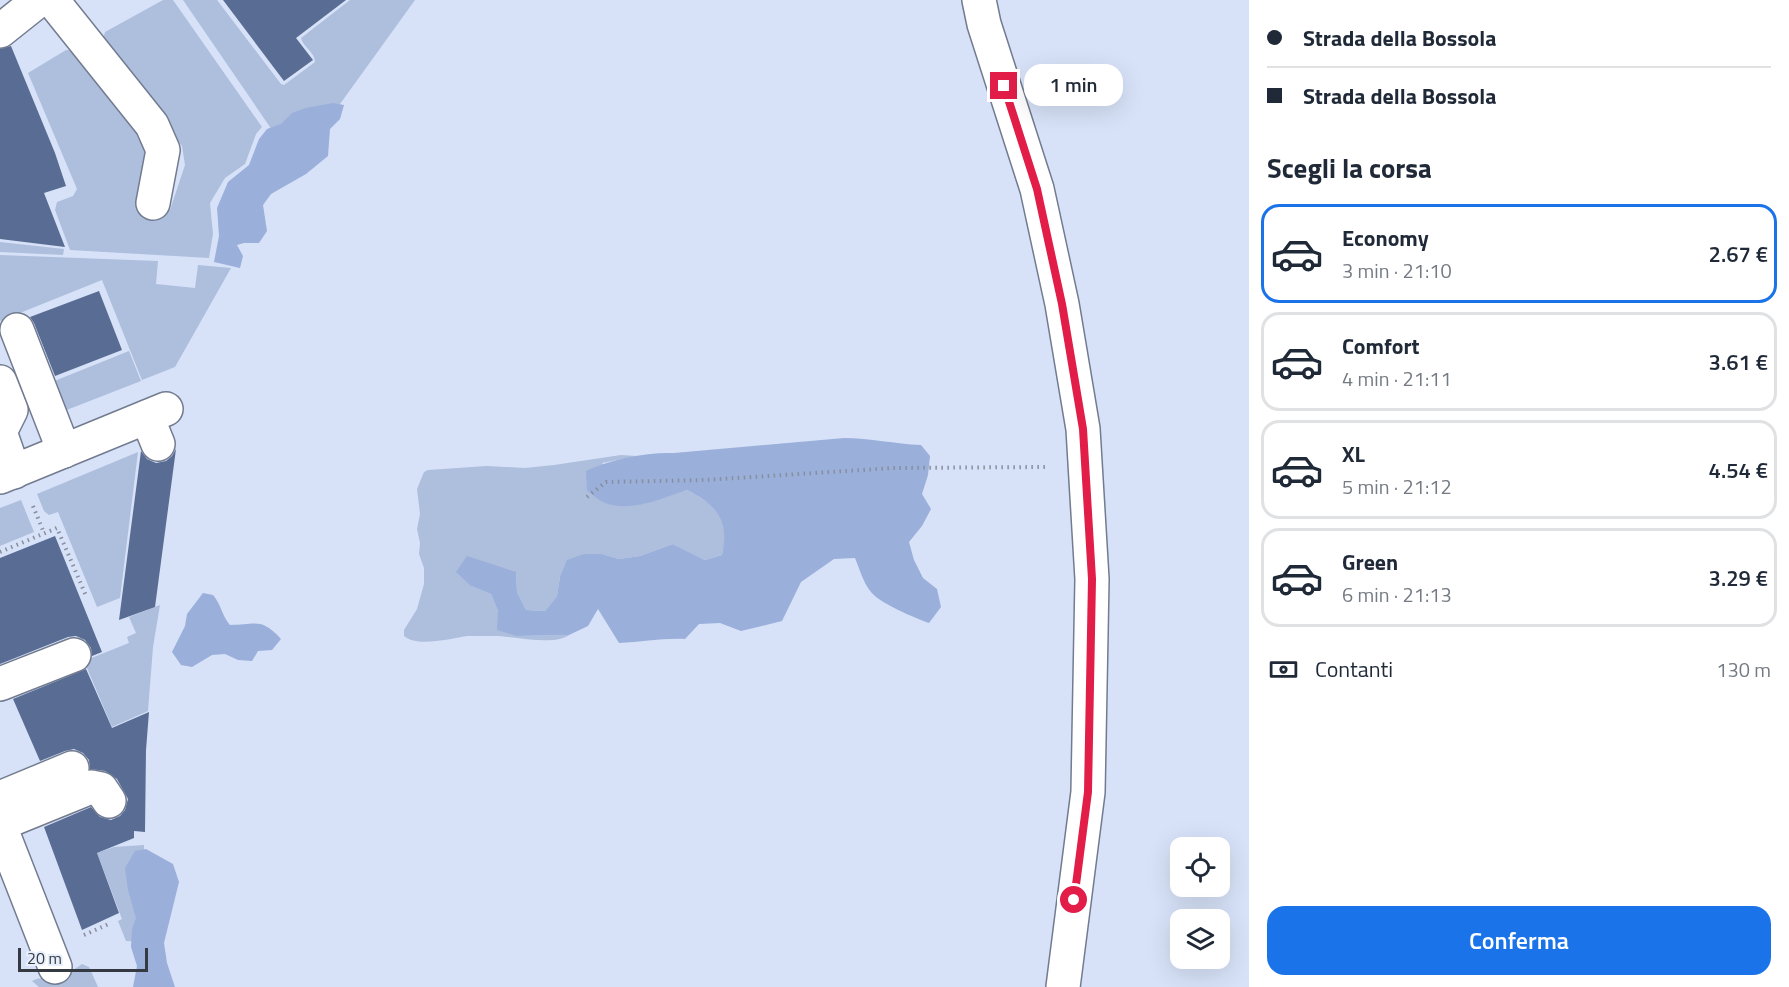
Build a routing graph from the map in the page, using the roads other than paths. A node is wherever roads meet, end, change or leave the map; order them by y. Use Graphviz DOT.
graph roads {
  1 [pos="39,0"];
  2 [pos="52,0"];
  3 [pos="979,0"];
  4 [pos="0,31"];
  5 [pos="153,203"];
  6 [pos="17,330"];
  7 [pos="0,382"];
  8 [pos="157,424"];
  9 [pos="64,451"];
  10 [pos="7,474"];
  11 [pos="74,655"];
  12 [pos="0,684"];
  13 [pos="72,768"];
  14 [pos="0,798"];
  15 [pos="109,801"];
  16 [pos="0,825"];
  17 [pos="55,967"];
  18 [pos="1063,987"];
  1 -- 4 [label="street"];
  2 -- 5 [label="street"];
  3 -- 18 [label="street"];
  6 -- 9 [label="street"];
  7 -- 10 [label="street"];
  8 -- 9 [label="street"];
  9 -- 10 [label="street"];
  11 -- 12 [label="street"];
  13 -- 14 [label="street"];
  15 -- 16 [label="street"];
  16 -- 17 [label="street"];
}
